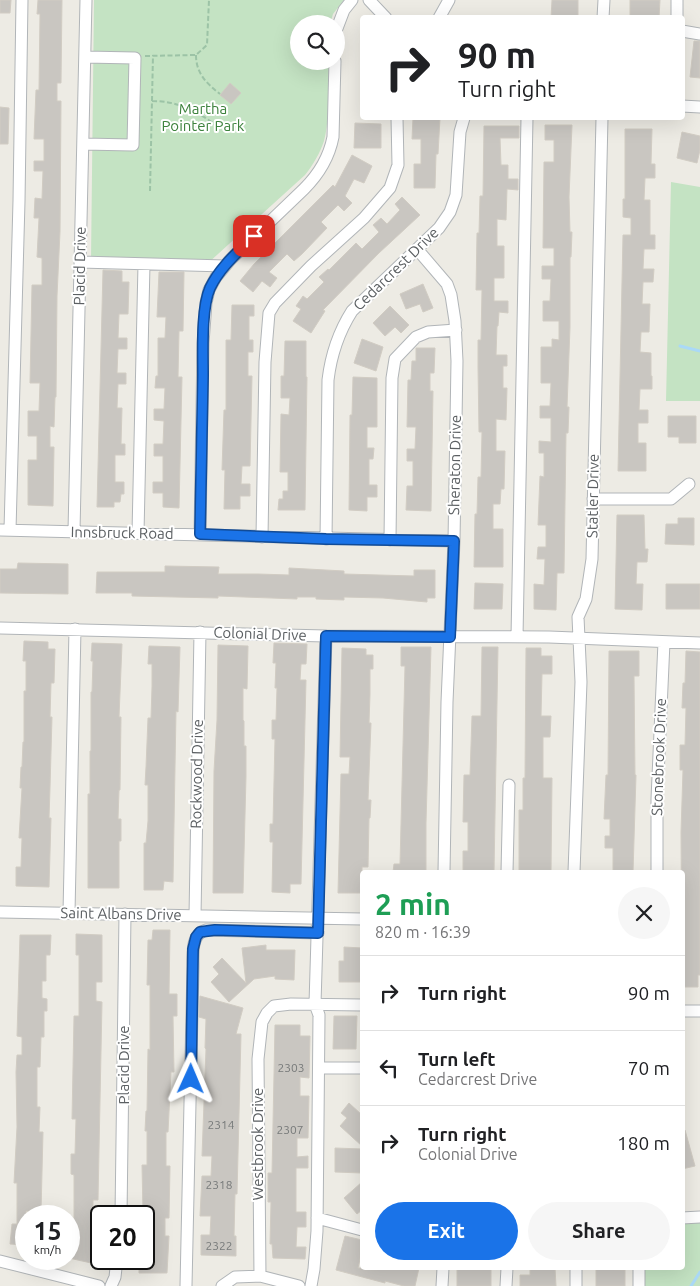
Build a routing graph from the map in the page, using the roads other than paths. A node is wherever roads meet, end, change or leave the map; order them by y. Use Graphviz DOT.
graph roads {
  1 [pos="22,0"];
  2 [pos="86,0"];
  3 [pos="352,0"];
  4 [pos="369,0"];
  5 [pos="448,0"];
  6 [pos="604,0"];
  7 [pos="678,0"];
  8 [pos="342,15"];
  9 [pos="383,15"];
  10 [pos="440,15"];
  11 [pos="603,15"];
  12 [pos="677,15"];
  13 [pos="685,32"];
  14 [pos="700,34"];
  15 [pos="85,57"];
  16 [pos="335,70"];
  17 [pos="685,106"];
  18 [pos="700,107"];
  19 [pos="397,120"];
  20 [pos="463,120"];
  21 [pos="527,120"];
  22 [pos="602,120"];
  23 [pos="83,144"];
  24 [pos="417,249"];
  25 [pos="80,262"];
  26 [pos="144,264"];
  27 [pos="225,266"];
  28 [pos="456,330"];
  29 [pos="688,484"];
  30 [pos="593,499"];
  31 [pos="5,530"];
  32 [pos="74,532"];
  33 [pos="138,533"];
  34 [pos="200,534"];
  35 [pos="262,537"];
  36 [pos="326,539"];
  37 [pos="390,540"];
  38 [pos="454,541"];
  39 [pos="0,628"];
  40 [pos="75,629"];
  41 [pos="200,632"];
  42 [pos="326,636"];
  43 [pos="450,637"];
  44 [pos="517,637"];
  45 [pos="578,639"];
  46 [pos="664,642"];
  47 [pos="700,643"];
  48 [pos="508,785"];
  49 [pos="444,870"];
  50 [pos="507,870"];
  51 [pos="574,870"];
  52 [pos="657,870"];
  53 [pos="0,912"];
  54 [pos="69,913"];
  55 [pos="125,914"];
  56 [pos="195,916"];
  57 [pos="319,918"];
  58 [pos="360,919"];
  59 [pos="318,933"];
  60 [pos="316,1004"];
  61 [pos="360,1005"];
  62 [pos="685,1011"];
  63 [pos="700,1011"];
  64 [pos="319,1068"];
  65 [pos="360,1068"];
  66 [pos="121,1205"];
  67 [pos="700,1217"];
  68 [pos="317,1218"];
  69 [pos="685,1218"];
  70 [pos="360,1229"];
  71 [pos="0,1261"];
  72 [pos="116,1270"];
  73 [pos="443,1270"];
  74 [pos="507,1270"];
  75 [pos="576,1270"];
  76 [pos="640,1270"];
  77 [pos="260,1276"];
  78 [pos="99,1286"];
  79 [pos="111,1286"];
  80 [pos="186,1286"];
  81 [pos="222,1286"];
  82 [pos="299,1286"];
  83 [pos="311,1286"];
  84 [pos="442,1286"];
  85 [pos="506,1286"];
  86 [pos="576,1286"];
  87 [pos="639,1286"];
  1 -- 31 [label="street"];
  2 -- 15 [label="street, Placid Drive"];
  3 -- 8 [label="street"];
  4 -- 9 [label="street"];
  5 -- 10 [label="street"];
  6 -- 11 [label="street"];
  7 -- 12 [label="street"];
  13 -- 14 [label="street"];
  15 -- 23 [label="street, Placid Drive"];
  15 -- 23 [label="street"];
  16 -- 27 [label="street"];
  17 -- 18 [label="street"];
  19 -- 35 [label="street"];
  20 -- 24 [label="street, Cedarcrest Drive"];
  21 -- 44 [label="street"];
  22 -- 30 [label="street, Statler Drive"];
  23 -- 25 [label="street, Placid Drive"];
  24 -- 28 [label="street, Sheraton Drive"];
  24 -- 36 [label="street, Cedarcrest Drive"];
  25 -- 26 [label="street"];
  25 -- 32 [label="street, Placid Drive"];
  26 -- 27 [label="street"];
  26 -- 33 [label="street"];
  27 -- 34 [label="street"];
  28 -- 37 [label="street"];
  28 -- 38 [label="street, Sheraton Drive"];
  29 -- 30 [label="street"];
  30 -- 45 [label="street, Statler Drive"];
  31 -- 32 [label="street, Innsbruck Road"];
  32 -- 33 [label="street, Innsbruck Road"];
  33 -- 34 [label="street, Innsbruck Road"];
  34 -- 35 [label="street, Innsbruck Road"];
  35 -- 36 [label="street, Innsbruck Road"];
  36 -- 37 [label="street, Innsbruck Road"];
  37 -- 38 [label="street, Innsbruck Road"];
  38 -- 43 [label="street, Sheraton Drive"];
  39 -- 40 [label="street, Colonial Drive"];
  40 -- 41 [label="street, Colonial Drive"];
  40 -- 54 [label="street"];
  41 -- 42 [label="street, Colonial Drive"];
  41 -- 56 [label="street, Rockwood Drive"];
  42 -- 43 [label="street, Colonial Drive"];
  42 -- 57 [label="street"];
  43 -- 44 [label="street, Colonial Drive"];
  43 -- 49 [label="street, Sheraton Drive"];
  44 -- 45 [label="street, Colonial Drive"];
  45 -- 46 [label="street, Colonial Drive"];
  45 -- 51 [label="street, Statler Drive"];
  46 -- 47 [label="street, Colonial Drive"];
  46 -- 52 [label="street, Stonebrook Drive"];
  48 -- 50 [label="street"];
  53 -- 54 [label="street, Saint Albans Drive"];
  54 -- 55 [label="street, Saint Albans Drive"];
  55 -- 56 [label="street, Saint Albans Drive"];
  55 -- 66 [label="street, Placid Drive"];
  56 -- 57 [label="street, Saint Albans Drive"];
  57 -- 58 [label="street, Saint Albans Drive"];
  57 -- 59 [label="street"];
  59 -- 60 [label="street"];
  59 -- 80 [label="street"];
  60 -- 61 [label="street"];
  60 -- 64 [label="street"];
  60 -- 77 [label="street, Westbrook Drive"];
  62 -- 63 [label="street"];
  64 -- 65 [label="street"];
  64 -- 68 [label="street"];
  67 -- 69 [label="street"];
  68 -- 70 [label="street"];
  68 -- 83 [label="street"];
  71 -- 78 [label="street"];
  72 -- 79 [label="street"];
  73 -- 84 [label="street"];
  74 -- 85 [label="street"];
  75 -- 86 [label="street"];
  76 -- 87 [label="street"];
  77 -- 81 [label="street"];
  77 -- 82 [label="street"];
}
